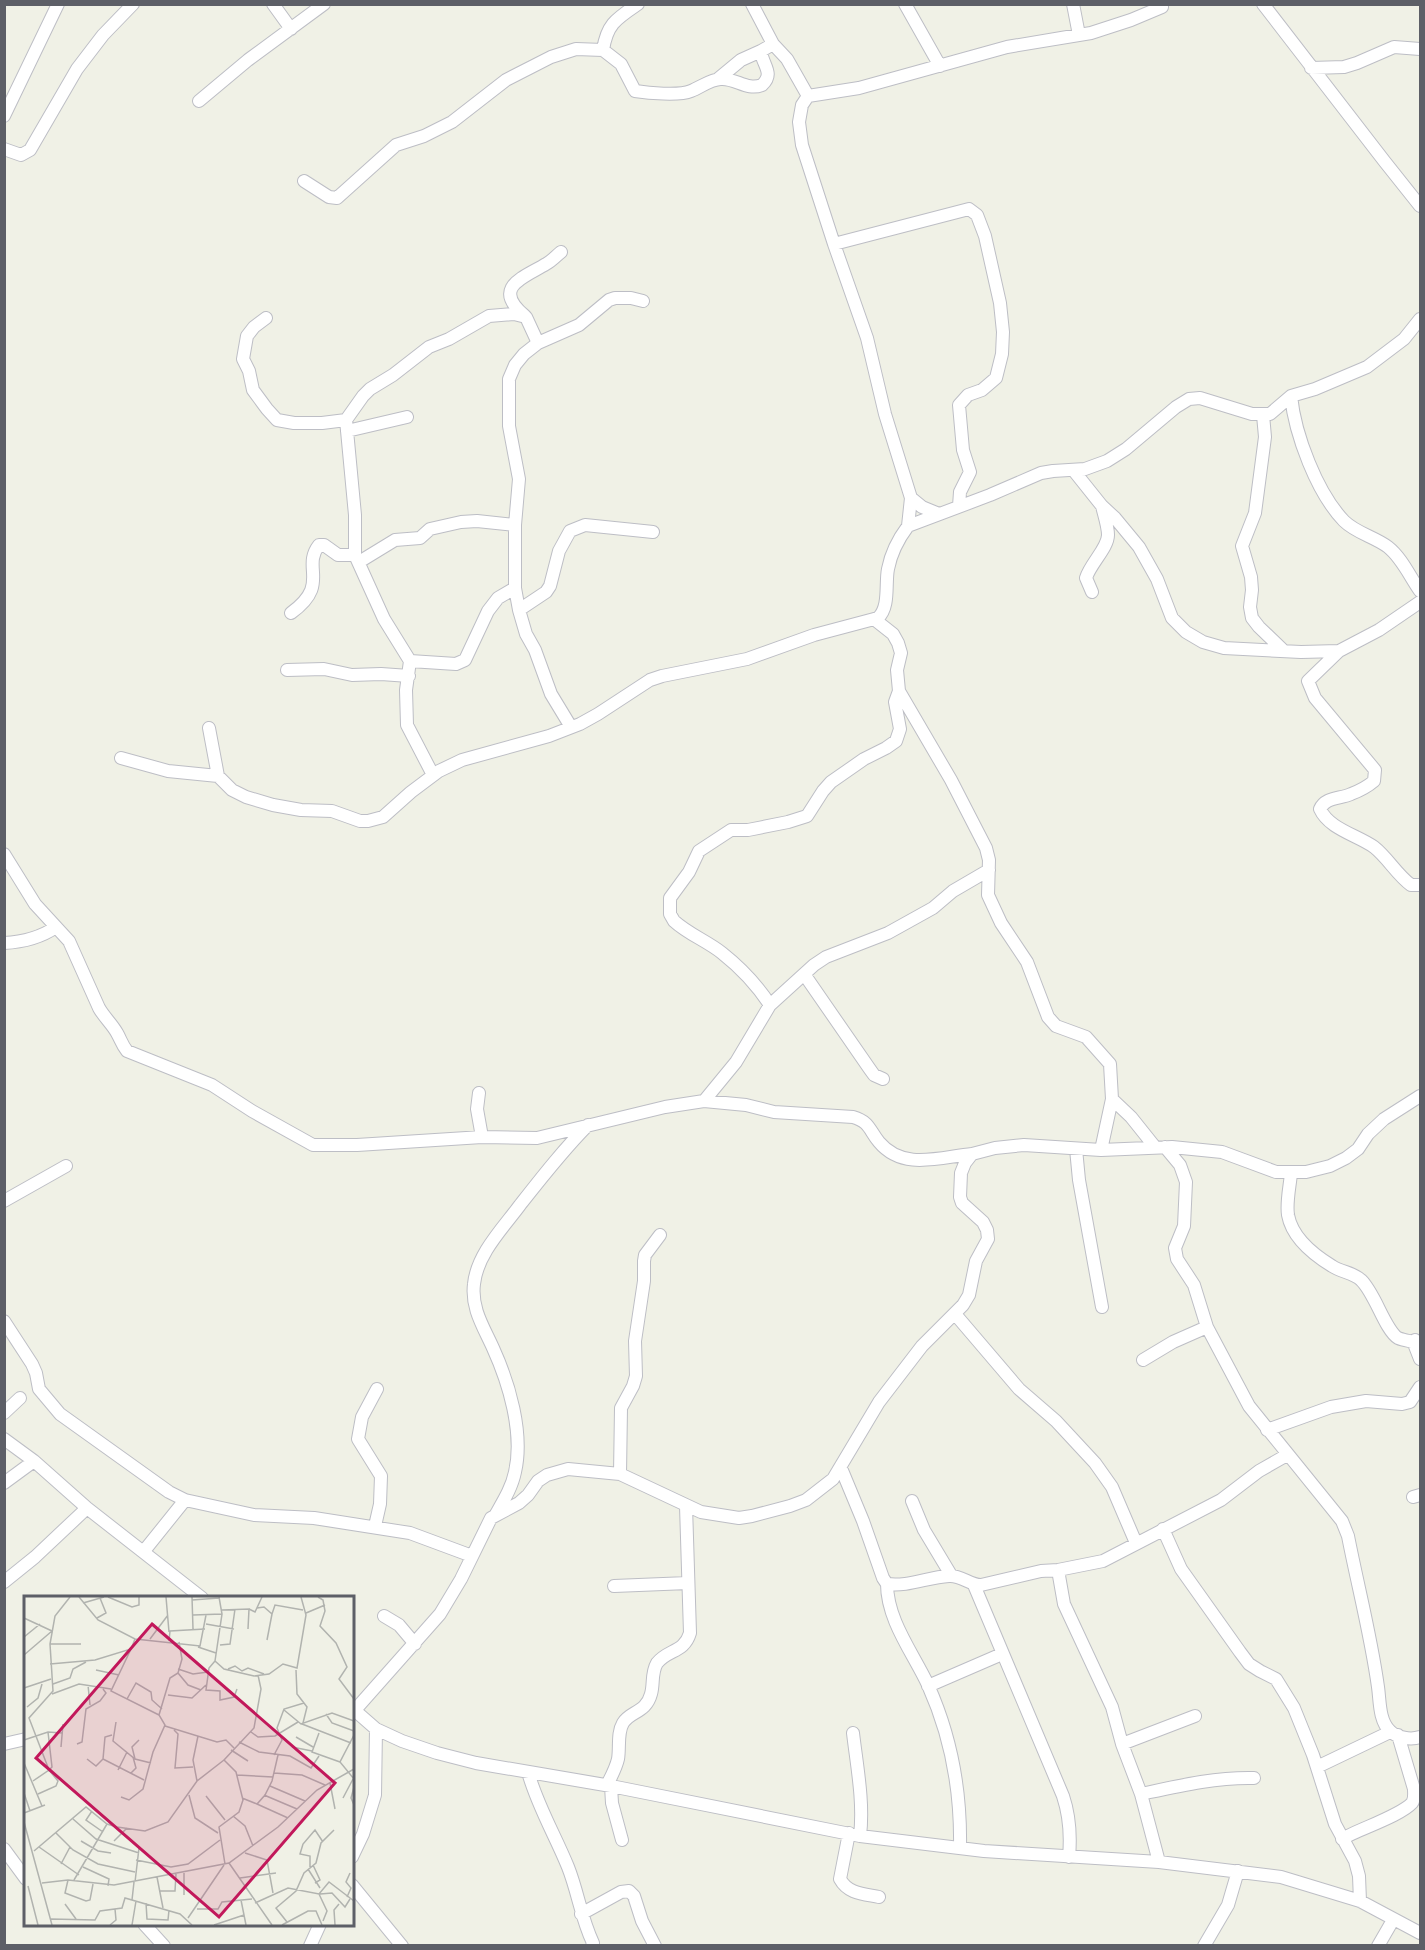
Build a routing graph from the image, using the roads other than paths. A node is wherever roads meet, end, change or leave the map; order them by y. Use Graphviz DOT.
graph roads {
  1 [pos="58,4"];
  2 [pos="133,4"];
  3 [pos="273,4"];
  4 [pos="324,4"];
  5 [pos="638,4"];
  6 [pos="752,4"];
  7 [pos="905,4"];
  8 [pos="1073,4"];
  9 [pos="1263,4"];
  10 [pos="1163,5"];
  11 [pos="291,29"];
  12 [pos="1079,35"];
  13 [pos="773,44"];
  14 [pos="1420,49"];
  15 [pos="603,50"];
  16 [pos="761,51"];
  17 [pos="940,66"];
  18 [pos="1311,68"];
  19 [pos="718,79"];
  20 [pos="808,96"];
  21 [pos="199,101"];
  22 [pos="4,116"];
  23 [pos="4,148"];
  24 [pos="304,181"];
  25 [pos="1420,184"];
  26 [pos="1411,193"];
  27 [pos="1420,206"];
  28 [pos="834,244"];
  29 [pos="561,252"];
  30 [pos="643,302"];
  31 [pos="526,316"];
  32 [pos="266,318"];
  33 [pos="1420,319"];
  34 [pos="538,343"];
  35 [pos="1291,396"];
  36 [pos="1263,415"];
  37 [pos="407,417"];
  38 [pos="347,425"];
  39 [pos="1074,471"];
  40 [pos="911,498"];
  41 [pos="959,506"];
  42 [pos="1102,506"];
  43 [pos="939,514"];
  44 [pos="515,525"];
  45 [pos="908,526"];
  46 [pos="652,532"];
  47 [pos="357,558"];
  48 [pos="515,588"];
  49 [pos="1420,591"];
  50 [pos="1092,592"];
  51 [pos="1420,602"];
  52 [pos="519,610"];
  53 [pos="291,613"];
  54 [pos="874,619"];
  55 [pos="1283,650"];
  56 [pos="1339,651"];
  57 [pos="410,661"];
  58 [pos="287,670"];
  59 [pos="409,676"];
  60 [pos="899,691"];
  61 [pos="571,727"];
  62 [pos="209,728"];
  63 [pos="121,758"];
  64 [pos="433,775"];
  65 [pos="218,776"];
  66 [pos="4,854"];
  67 [pos="989,870"];
  68 [pos="1420,885"];
  69 [pos="56,927"];
  70 [pos="4,943"];
  71 [pos="804,974"];
  72 [pos="770,1005"];
  73 [pos="883,1078"];
  74 [pos="478,1093"];
  75 [pos="1420,1096"];
  76 [pos="1112,1099"];
  77 [pos="704,1101"];
  78 [pos="589,1124"];
  79 [pos="482,1137"];
  80 [pos="1160,1147"];
  81 [pos="1076,1149"];
  82 [pos="1101,1150"];
  83 [pos="972,1154"];
  84 [pos="66,1166"];
  85 [pos="1290,1173"];
  86 [pos="4,1201"];
  87 [pos="660,1235"];
  88 [pos="1102,1307"];
  89 [pos="955,1314"];
  90 [pos="4,1321"];
  91 [pos="1207,1327"];
  92 [pos="1418,1340"];
  93 [pos="1420,1359"];
  94 [pos="1143,1360"];
  95 [pos="1420,1387"];
  96 [pos="377,1389"];
  97 [pos="20,1398"];
  98 [pos="4,1413"];
  99 [pos="1267,1430"];
  100 [pos="4,1439"];
  101 [pos="1287,1455"];
  102 [pos="34,1461"];
  103 [pos="841,1468"];
  104 [pos="620,1473"];
  105 [pos="4,1483"];
  106 [pos="185,1500"];
  107 [pos="912,1501"];
  108 [pos="686,1506"];
  109 [pos="87,1508"];
  110 [pos="496,1514"];
  111 [pos="375,1526"];
  112 [pos="1163,1529"];
  113 [pos="1136,1543"];
  114 [pos="144,1551"];
  115 [pos="472,1556"];
  116 [pos="1058,1570"];
  117 [pos="951,1575"];
  118 [pos="4,1582"];
  119 [pos="688,1583"];
  120 [pos="886,1584"];
  121 [pos="974,1585"];
  122 [pos="614,1586"];
  123 [pos="200,1596"];
  124 [pos="384,1616"];
  125 [pos="415,1644"];
  126 [pos="1002,1654"];
  127 [pos="928,1686"];
  128 [pos="354,1708"];
  129 [pos="354,1710"];
  130 [pos="1195,1716"];
  131 [pos="376,1729"];
  132 [pos="853,1733"];
  133 [pos="1394,1734"];
  134 [pos="1420,1737"];
  135 [pos="24,1739"];
  136 [pos="4,1744"];
  137 [pos="1122,1744"];
  138 [pos="1317,1767"];
  139 [pos="528,1772"];
  140 [pos="1254,1778"];
  141 [pos="609,1785"];
  142 [pos="1141,1794"];
  143 [pos="854,1835"];
  144 [pos="1342,1839"];
  145 [pos="622,1840"];
  146 [pos="960,1847"];
  147 [pos="4,1849"];
  148 [pos="354,1853"];
  149 [pos="1070,1857"];
  150 [pos="1159,1862"];
  151 [pos="1238,1871"];
  152 [pos="24,1876"];
  153 [pos="354,1888"];
  154 [pos="879,1897"];
  155 [pos="1360,1901"];
  156 [pos="581,1914"];
  157 [pos="1393,1920"];
  158 [pos="146,1926"];
  159 [pos="319,1926"];
  160 [pos="1420,1933"];
  161 [pos="164,1946"];
  162 [pos="310,1946"];
  163 [pos="402,1946"];
  164 [pos="592,1946"];
  165 [pos="655,1946"];
  166 [pos="1204,1946"];
  167 [pos="1378,1946"];
  1 -- 22 [label="street"];
  2 -- 23 [label="street"];
  3 -- 11 [label="street"];
  4 -- 11 [label="street"];
  5 -- 15 [label="street"];
  6 -- 13 [label="street"];
  7 -- 17 [label="street"];
  8 -- 12 [label="street"];
  9 -- 18 [label="street"];
  10 -- 12 [label="street"];
  11 -- 21 [label="street"];
  12 -- 17 [label="street"];
  13 -- 16 [label="street"];
  13 -- 20 [label="street"];
  14 -- 18 [label="street"];
  15 -- 19 [label="street"];
  15 -- 24 [label="street"];
  16 -- 19 [label="street"];
  16 -- 19 [label="street"];
  17 -- 20 [label="street"];
  18 -- 26 [label="street"];
  20 -- 28 [label="street"];
  25 -- 26 [label="street"];
  26 -- 27 [label="street"];
  28 -- 40 [label="street"];
  28 -- 41 [label="street"];
  29 -- 31 [label="street"];
  30 -- 34 [label="street"];
  31 -- 34 [label="street"];
  31 -- 38 [label="street"];
  32 -- 38 [label="street"];
  33 -- 35 [label="street"];
  34 -- 44 [label="street"];
  35 -- 36 [label="street"];
  35 -- 49 [label="street"];
  36 -- 39 [label="street"];
  36 -- 55 [label="street"];
  37 -- 38 [label="street"];
  38 -- 47 [label="street"];
  39 -- 41 [label="street"];
  39 -- 42 [label="street"];
  40 -- 43 [label="street"];
  40 -- 45 [label="street"];
  41 -- 43 [label="street"];
  42 -- 50 [label="street"];
  42 -- 55 [label="street"];
  43 -- 45 [label="street"];
  44 -- 47 [label="street"];
  44 -- 48 [label="street"];
  45 -- 54 [label="street"];
  46 -- 52 [label="street"];
  47 -- 53 [label="street"];
  47 -- 57 [label="street"];
  48 -- 52 [label="street"];
  48 -- 57 [label="street"];
  51 -- 56 [label="street"];
  52 -- 61 [label="street"];
  54 -- 60 [label="street"];
  54 -- 61 [label="street"];
  55 -- 56 [label="street"];
  56 -- 68 [label="street"];
  57 -- 59 [label="street"];
  58 -- 59 [label="street"];
  59 -- 64 [label="street"];
  60 -- 67 [label="street"];
  60 -- 72 [label="street"];
  61 -- 64 [label="street"];
  62 -- 65 [label="street"];
  63 -- 65 [label="street"];
  64 -- 65 [label="street"];
  66 -- 69 [label="street"];
  67 -- 71 [label="street"];
  67 -- 76 [label="street"];
  69 -- 70 [label="street"];
  69 -- 79 [label="street"];
  71 -- 72 [label="street"];
  71 -- 73 [label="street"];
  72 -- 77 [label="street"];
  74 -- 79 [label="street"];
  75 -- 85 [label="street"];
  76 -- 80 [label="street"];
  76 -- 82 [label="street"];
  77 -- 78 [label="street"];
  77 -- 83 [label="street"];
  78 -- 79 [label="street"];
  78 -- 110 [label="street"];
  80 -- 82 [label="street"];
  80 -- 85 [label="street"];
  80 -- 91 [label="street"];
  81 -- 82 [label="street"];
  81 -- 83 [label="street"];
  81 -- 88 [label="street"];
  83 -- 89 [label="street"];
  84 -- 86 [label="street"];
  85 -- 92 [label="street"];
  87 -- 104 [label="street"];
  89 -- 103 [label="street"];
  89 -- 113 [label="street"];
  90 -- 106 [label="street"];
  91 -- 94 [label="street"];
  91 -- 99 [label="street"];
  92 -- 93 [label="street"];
  95 -- 99 [label="street"];
  96 -- 111 [label="street"];
  97 -- 98 [label="street"];
  99 -- 101 [label="street"];
  100 -- 102 [label="street"];
  101 -- 112 [label="street"];
  101 -- 133 [label="street"];
  102 -- 105 [label="street"];
  102 -- 109 [label="street"];
  103 -- 108 [label="street"];
  103 -- 120 [label="street"];
  104 -- 108 [label="street"];
  104 -- 110 [label="street"];
  106 -- 111 [label="street"];
  106 -- 114 [label="street"];
  107 -- 117 [label="street"];
  108 -- 119 [label="street"];
  109 -- 114 [label="street"];
  109 -- 118 [label="street"];
  110 -- 115 [label="street"];
  111 -- 115 [label="street"];
  112 -- 113 [label="street"];
  112 -- 138 [label="street"];
  113 -- 116 [label="street"];
  114 -- 123 [label="street"];
  115 -- 125 [label="street"];
  116 -- 121 [label="street"];
  116 -- 137 [label="street"];
  117 -- 120 [label="street"];
  117 -- 121 [label="street"];
  119 -- 122 [label="street"];
  119 -- 141 [label="street"];
  120 -- 127 [label="street"];
  121 -- 126 [label="street"];
  124 -- 125 [label="street"];
  125 -- 128 [label="street"];
  126 -- 127 [label="street"];
  126 -- 149 [label="street"];
  127 -- 146 [label="street"];
  129 -- 131 [label="street"];
  130 -- 137 [label="street"];
  131 -- 139 [label="street"];
  131 -- 148 [label="street"];
  132 -- 143 [label="street"];
  133 -- 134 [label="street"];
  133 -- 138 [label="street"];
  133 -- 144 [label="street"];
  135 -- 136 [label="street"];
  137 -- 142 [label="street"];
  138 -- 144 [label="street"];
  139 -- 141 [label="street"];
  139 -- 156 [label="street"];
  140 -- 142 [label="street"];
  141 -- 143 [label="street"];
  141 -- 145 [label="street"];
  142 -- 150 [label="street"];
  143 -- 146 [label="street"];
  143 -- 154 [label="street"];
  144 -- 155 [label="street"];
  146 -- 149 [label="street"];
  147 -- 152 [label="street"];
  149 -- 150 [label="street"];
  150 -- 151 [label="street"];
  151 -- 155 [label="street"];
  151 -- 166 [label="street"];
  153 -- 163 [label="street"];
  155 -- 157 [label="street"];
  156 -- 164 [label="street"];
  156 -- 165 [label="street"];
  157 -- 160 [label="street"];
  157 -- 167 [label="street"];
  158 -- 161 [label="street"];
  159 -- 162 [label="street"];
}
